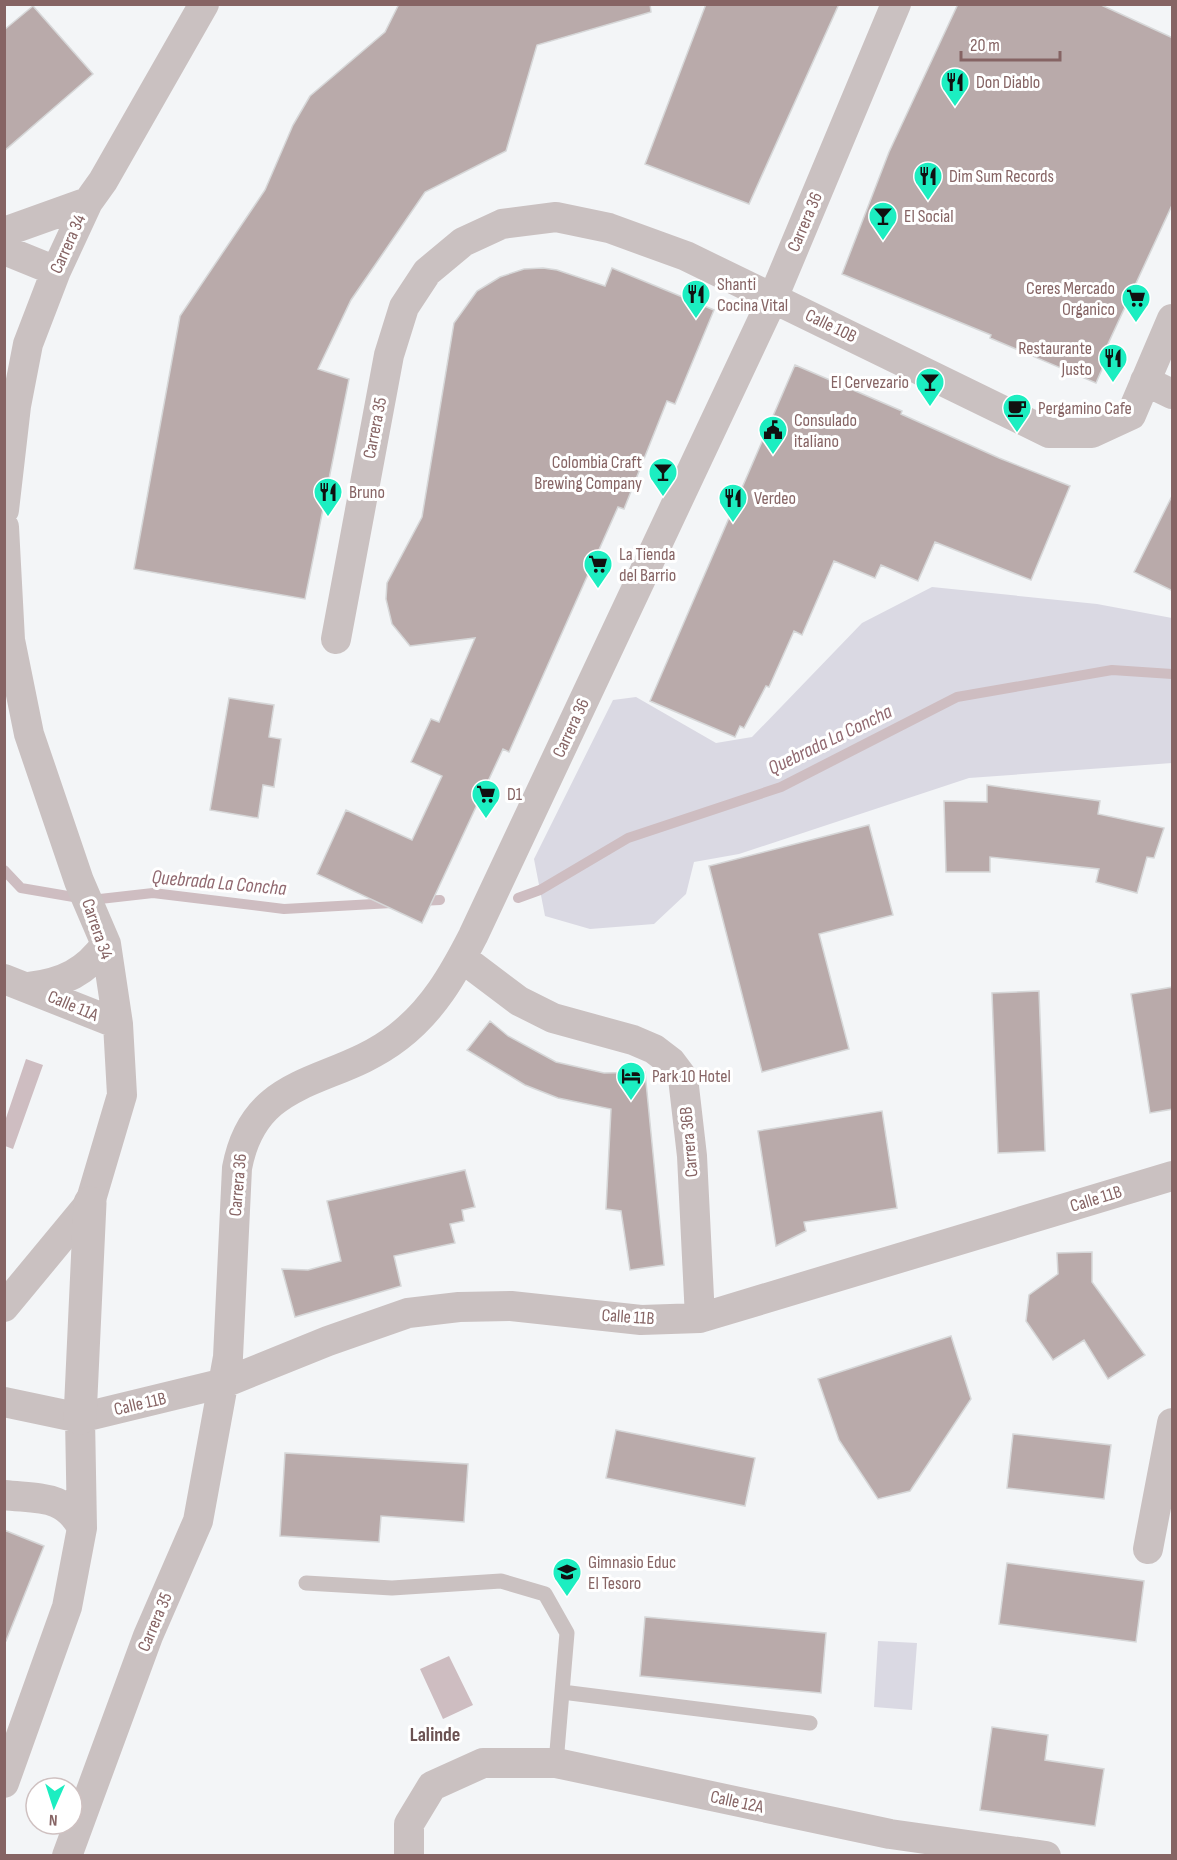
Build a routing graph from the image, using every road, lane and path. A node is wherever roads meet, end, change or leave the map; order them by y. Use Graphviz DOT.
graph roads {
  1 [pos="204,4"];
  2 [pos="896,4"];
  3 [pos="88,202"];
  4 [pos="4,232"];
  5 [pos="464,242"];
  6 [pos="4,250"];
  7 [pos="56,271"];
  8 [pos="773,298"];
  9 [pos="1173,319"];
  10 [pos="1145,381"];
  11 [pos="1173,394"];
  12 [pos="4,510"];
  13 [pos="4,527"];
  14 [pos="336,639"];
  15 [pos="101,933"];
  16 [pos="462,958"];
  17 [pos="17,983"];
  18 [pos="118,1024"];
  19 [pos="1173,1176"];
  20 [pos="90,1203"];
  21 [pos="4,1307"];
  22 [pos="700,1318"];
  23 [pos="224,1383"];
  24 [pos="4,1402"];
  25 [pos="80,1418"];
  26 [pos="1173,1423"];
  27 [pos="4,1495"];
  28 [pos="82,1528"];
  29 [pos="1148,1549"];
  30 [pos="306,1583"];
  31 [pos="562,1692"];
  32 [pos="810,1723"];
  33 [pos="556,1763"];
  34 [pos="4,1782"];
  35 [pos="67,1856"];
  36 [pos="409,1856"];
  37 [pos="1046,1856"];
  1 -- 3 [label="street, Carrera 34"];
  2 -- 8 [label="street, Carrera 36"];
  3 -- 4 [label="street"];
  3 -- 7 [label="street, Carrera 34"];
  5 -- 8 [label="street, Calle 10B"];
  5 -- 14 [label="street, Carrera 35"];
  6 -- 7 [label="street"];
  7 -- 12 [label="street, Carrera 34"];
  8 -- 10 [label="street, Calle 10B"];
  8 -- 16 [label="street, Carrera 36"];
  9 -- 10 [label="street"];
  10 -- 11 [label="street"];
  13 -- 15 [label="street, Carrera 34"];
  15 -- 17 [label="street, Calle 11A"];
  15 -- 18 [label="street, Carrera 34"];
  16 -- 22 [label="street, Carrera 36B"];
  16 -- 23 [label="street, Carrera 36"];
  17 -- 18 [label="street, Calle 11A"];
  18 -- 20 [label="street, Carrera 34"];
  19 -- 22 [label="street, Calle 11B"];
  20 -- 21 [label="street, Carrera 34"];
  20 -- 25 [label="street"];
  22 -- 23 [label="street, Calle 11B"];
  23 -- 25 [label="street, Calle 11B"];
  23 -- 35 [label="street, Carrera 35"];
  24 -- 25 [label="street, Calle 11B"];
  25 -- 28 [label="street"];
  26 -- 29 [label="street"];
  27 -- 28 [label="street"];
  28 -- 34 [label="street"];
  30 -- 31 [label="lane"];
  31 -- 32 [label="lane"];
  31 -- 33 [label="lane"];
  33 -- 36 [label="street, Calle 12A"];
  33 -- 37 [label="street, Calle 12A"];
}
